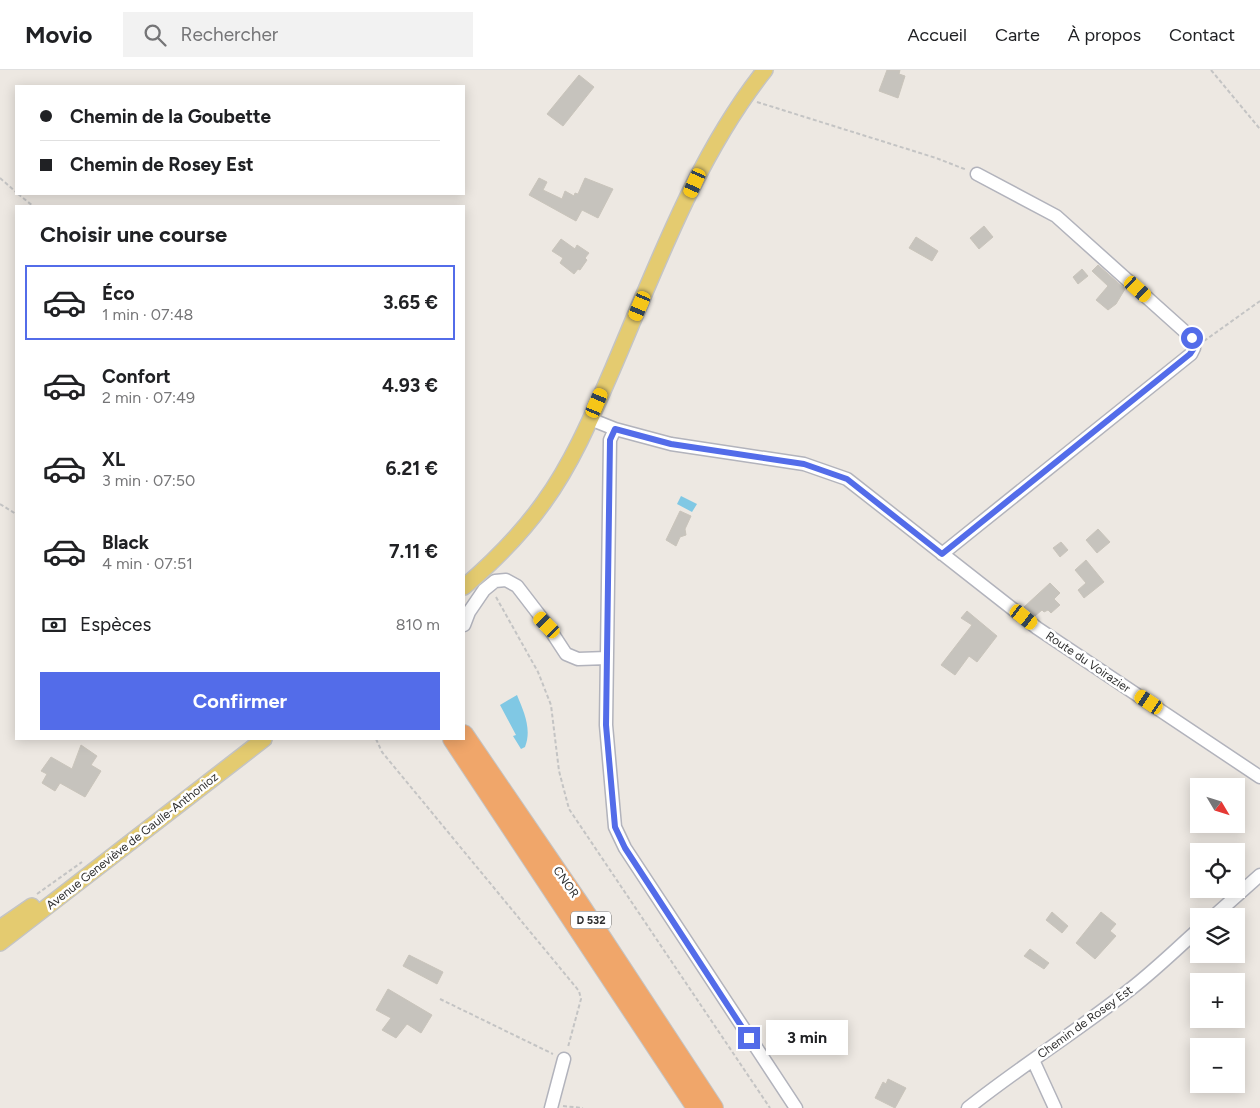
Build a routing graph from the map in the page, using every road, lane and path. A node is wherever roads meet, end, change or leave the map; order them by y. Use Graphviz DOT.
graph roads {
  1 [pos="765,70"];
  2 [pos="1211,70"];
  3 [pos="743,98"];
  4 [pos="1260,129"];
  5 [pos="977,174"];
  6 [pos="0,178"];
  7 [pos="15,191"];
  8 [pos="20,195"];
  9 [pos="33,205"];
  10 [pos="1260,301"];
  11 [pos="1194,348"];
  12 [pos="590,419"];
  13 [pos="615,429"];
  14 [pos="0,504"];
  15 [pos="15,513"];
  16 [pos="942,554"];
  17 [pos="469,583"];
  18 [pos="465,622"];
  19 [pos="607,658"];
  20 [pos="465,735"];
  21 [pos="263,740"];
  22 [pos="377,740"];
  23 [pos="453,740"];
  24 [pos="1260,777"];
  25 [pos="119,849"];
  26 [pos="1260,876"];
  27 [pos="1223,908"];
  28 [pos="0,928"];
  29 [pos="1190,937"];
  30 [pos="0,943"];
  31 [pos="440,999"];
  32 [pos="564,1059"];
  33 [pos="1033,1060"];
  34 [pos="551,1106"];
  35 [pos="583,1108"];
  36 [pos="696,1108"];
  37 [pos="714,1108"];
  38 [pos="796,1108"];
  39 [pos="968,1108"];
  40 [pos="1055,1108"];
  1 -- 3 [label="main road"];
  2 -- 4 [label="path"];
  3 -- 5 [label="path"];
  3 -- 12 [label="main road"];
  5 -- 11 [label="street"];
  6 -- 7 [label="path"];
  8 -- 9 [label="path"];
  10 -- 11 [label="path"];
  11 -- 16 [label="street"];
  12 -- 13 [label="street, Route du Voirazier"];
  12 -- 17 [label="main road"];
  13 -- 16 [label="street, Route du Voirazier"];
  13 -- 19 [label="street"];
  14 -- 15 [label="path"];
  16 -- 24 [label="street, Route du Voirazier"];
  18 -- 19 [label="street"];
  19 -- 38 [label="street"];
  20 -- 37 [label="highway, CNOR / D 532"];
  21 -- 25 [label="main road, Avenue Geneviève de Gaulle-Anthonioz"];
  22 -- 32 [label="path"];
  23 -- 36 [label="highway, CNOR / D 532"];
  25 -- 28 [label="main road"];
  25 -- 30 [label="main road, Avenue Geneviève de Gaulle-Anthonioz"];
  26 -- 27 [label="street"];
  29 -- 33 [label="street, Chemin de Rosey Est"];
  31 -- 32 [label="path"];
  32 -- 34 [label="street"];
  33 -- 39 [label="street, Chemin de Rosey Est"];
  33 -- 40 [label="street"];
  34 -- 35 [label="path"];
}
